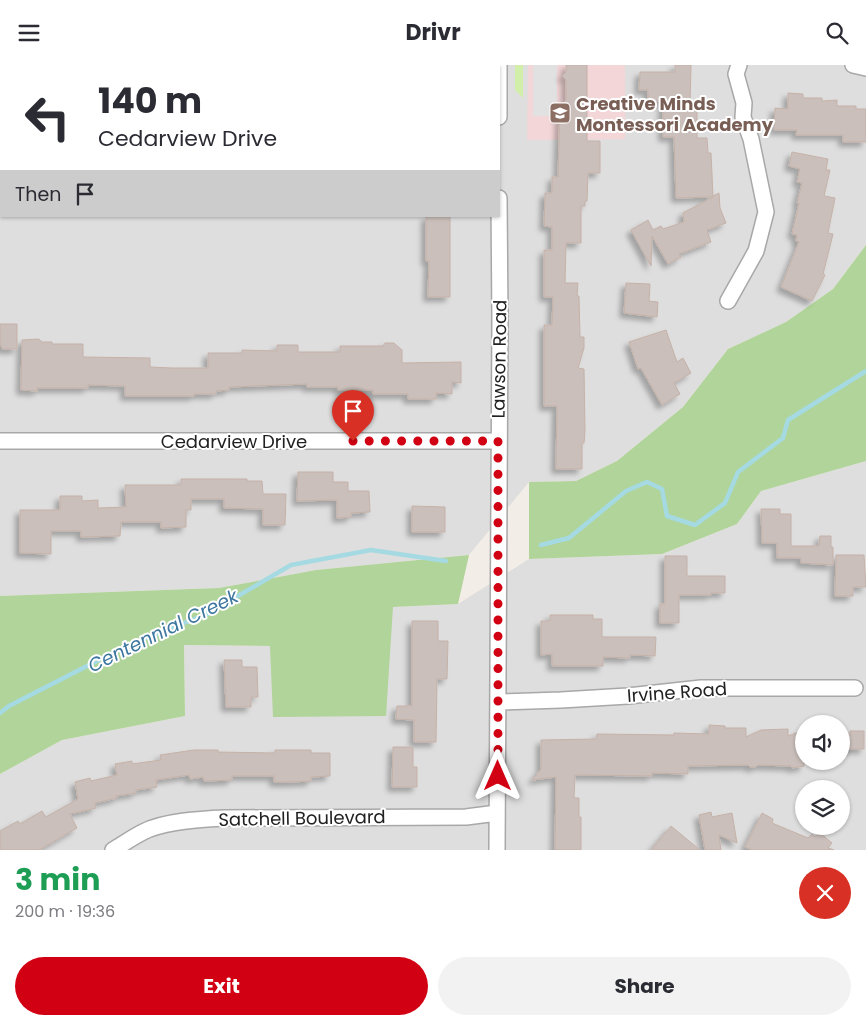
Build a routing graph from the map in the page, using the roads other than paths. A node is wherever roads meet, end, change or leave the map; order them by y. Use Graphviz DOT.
graph roads {
  1 [pos="739,65"];
  2 [pos="853,65"];
  3 [pos="866,68"];
  4 [pos="499,217"];
  5 [pos="728,301"];
  6 [pos="0,441"];
  7 [pos="498,441"];
  8 [pos="855,688"];
  9 [pos="499,702"];
  10 [pos="497,813"];
  11 [pos="113,850"];
  12 [pos="497,850"];
  1 -- 5 [label="street"];
  2 -- 3 [label="street"];
  4 -- 7 [label="street, Lawson Road"];
  6 -- 7 [label="street, Cedarview Drive"];
  7 -- 9 [label="street, Lawson Road"];
  8 -- 9 [label="street, Irvine Road"];
  9 -- 10 [label="street, Lawson Road"];
  10 -- 11 [label="street, Satchell Boulevard"];
  10 -- 12 [label="street, Lawson Road"];
}
